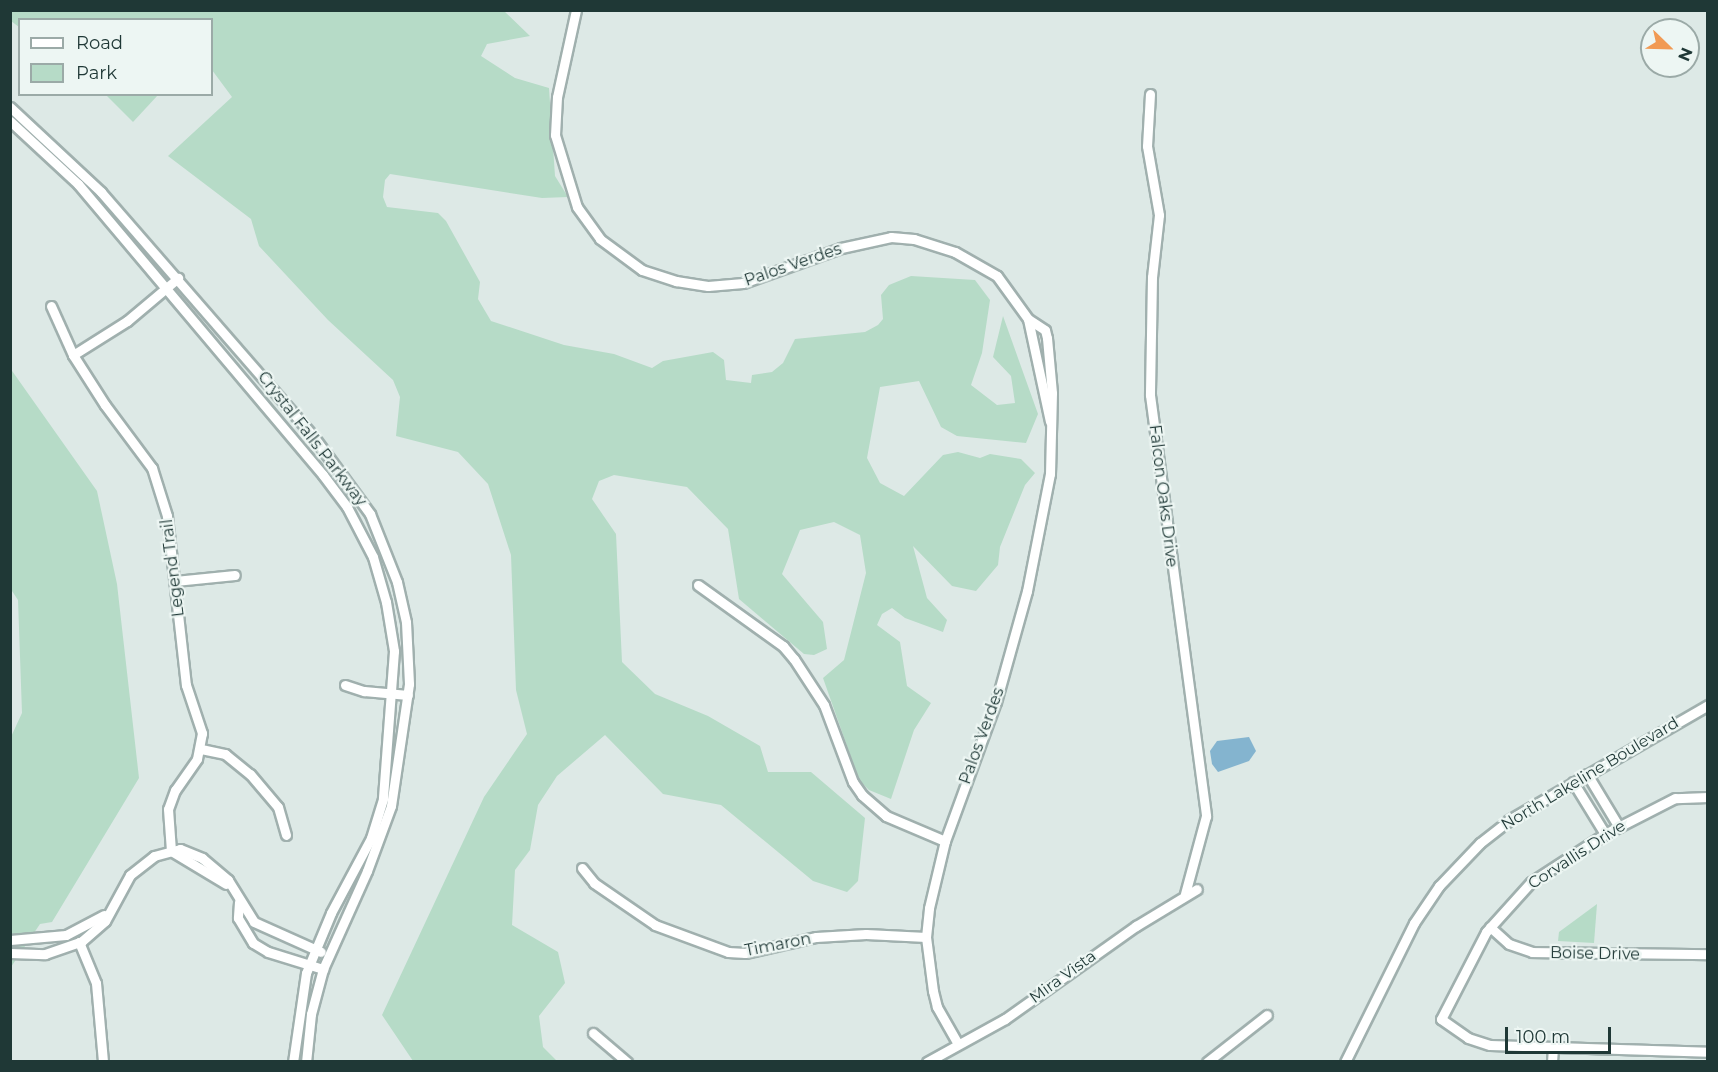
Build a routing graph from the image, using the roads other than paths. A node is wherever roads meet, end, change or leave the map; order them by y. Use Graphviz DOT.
graph roads {
  1 [pos="576,10"];
  2 [pos="1150,94"];
  3 [pos="10,107"];
  4 [pos="10,121"];
  5 [pos="178,278"];
  6 [pos="165,289"];
  7 [pos="51,306"];
  8 [pos="1028,319"];
  9 [pos="73,355"];
  10 [pos="1050,422"];
  11 [pos="235,575"];
  12 [pos="175,581"];
  13 [pos="698,585"];
  14 [pos="345,685"];
  15 [pos="392,694"];
  16 [pos="408,695"];
  17 [pos="1707,705"];
  18 [pos="201,749"];
  19 [pos="1587,774"];
  20 [pos="1573,782"];
  21 [pos="1707,797"];
  22 [pos="1618,827"];
  23 [pos="1605,834"];
  24 [pos="286,835"];
  25 [pos="945,841"];
  26 [pos="171,851"];
  27 [pos="582,868"];
  28 [pos="1197,890"];
  29 [pos="1185,894"];
  30 [pos="239,902"];
  31 [pos="109,912"];
  32 [pos="1490,927"];
  33 [pos="926,937"];
  34 [pos="10,940"];
  35 [pos="79,942"];
  36 [pos="316,950"];
  37 [pos="10,953"];
  38 [pos="1707,954"];
  39 [pos="329,955"];
  40 [pos="309,967"];
  41 [pos="323,969"];
  42 [pos="1267,1015"];
  43 [pos="593,1033"];
  44 [pos="958,1044"];
  45 [pos="1552,1049"];
  46 [pos="1707,1052"];
  47 [pos="103,1062"];
  48 [pos="293,1062"];
  49 [pos="306,1062"];
  50 [pos="627,1062"];
  51 [pos="927,1062"];
  52 [pos="1208,1062"];
  53 [pos="1345,1062"];
  54 [pos="1552,1062"];
  1 -- 8 [label="street, Palos Verdes"];
  2 -- 29 [label="street, Falcon Oaks Drive"];
  3 -- 5 [label="street, Crystal Falls Parkway"];
  4 -- 6 [label="street, Crystal Falls Parkway"];
  5 -- 6 [label="street"];
  5 -- 16 [label="street, Crystal Falls Parkway"];
  6 -- 9 [label="street"];
  6 -- 15 [label="street, Crystal Falls Parkway"];
  7 -- 9 [label="street, Legend Trail"];
  8 -- 10 [label="street, Palos Verdes"];
  8 -- 10 [label="street, Palos Verdes"];
  9 -- 12 [label="street, Legend Trail"];
  10 -- 25 [label="street, Palos Verdes"];
  11 -- 12 [label="street"];
  12 -- 18 [label="street, Legend Trail"];
  13 -- 25 [label="street"];
  14 -- 15 [label="street"];
  15 -- 16 [label="street"];
  15 -- 36 [label="street, Crystal Falls Parkway"];
  16 -- 39 [label="street, Crystal Falls Parkway"];
  17 -- 19 [label="street, North Lakeline Boulevard"];
  18 -- 24 [label="street"];
  18 -- 26 [label="street"];
  19 -- 20 [label="street, North Lakeline Boulevard"];
  19 -- 22 [label="street"];
  20 -- 23 [label="street"];
  20 -- 53 [label="street, North Lakeline Boulevard"];
  21 -- 22 [label="street, Corvallis Drive"];
  22 -- 23 [label="street, Corvallis Drive"];
  23 -- 32 [label="street, Corvallis Drive"];
  25 -- 33 [label="street, Palos Verdes"];
  26 -- 30 [label="street"];
  26 -- 31 [label="street"];
  27 -- 33 [label="street, Timaron"];
  28 -- 29 [label="street, Mira Vista"];
  29 -- 44 [label="street, Mira Vista"];
  30 -- 36 [label="street"];
  30 -- 40 [label="street"];
  31 -- 34 [label="street"];
  31 -- 35 [label="street"];
  32 -- 38 [label="street, Boise Drive"];
  32 -- 45 [label="street, Corvallis Drive"];
  33 -- 44 [label="street, Palos Verdes"];
  35 -- 37 [label="street"];
  35 -- 47 [label="street"];
  36 -- 39 [label="street"];
  36 -- 40 [label="street, Crystal Falls Parkway"];
  39 -- 41 [label="street, Crystal Falls Parkway"];
  40 -- 41 [label="street"];
  40 -- 48 [label="street, Crystal Falls Parkway"];
  41 -- 49 [label="street, Crystal Falls Parkway"];
  42 -- 52 [label="street"];
  43 -- 50 [label="street"];
  44 -- 51 [label="street, Mira Vista"];
  45 -- 46 [label="street"];
  45 -- 54 [label="street"];
}
